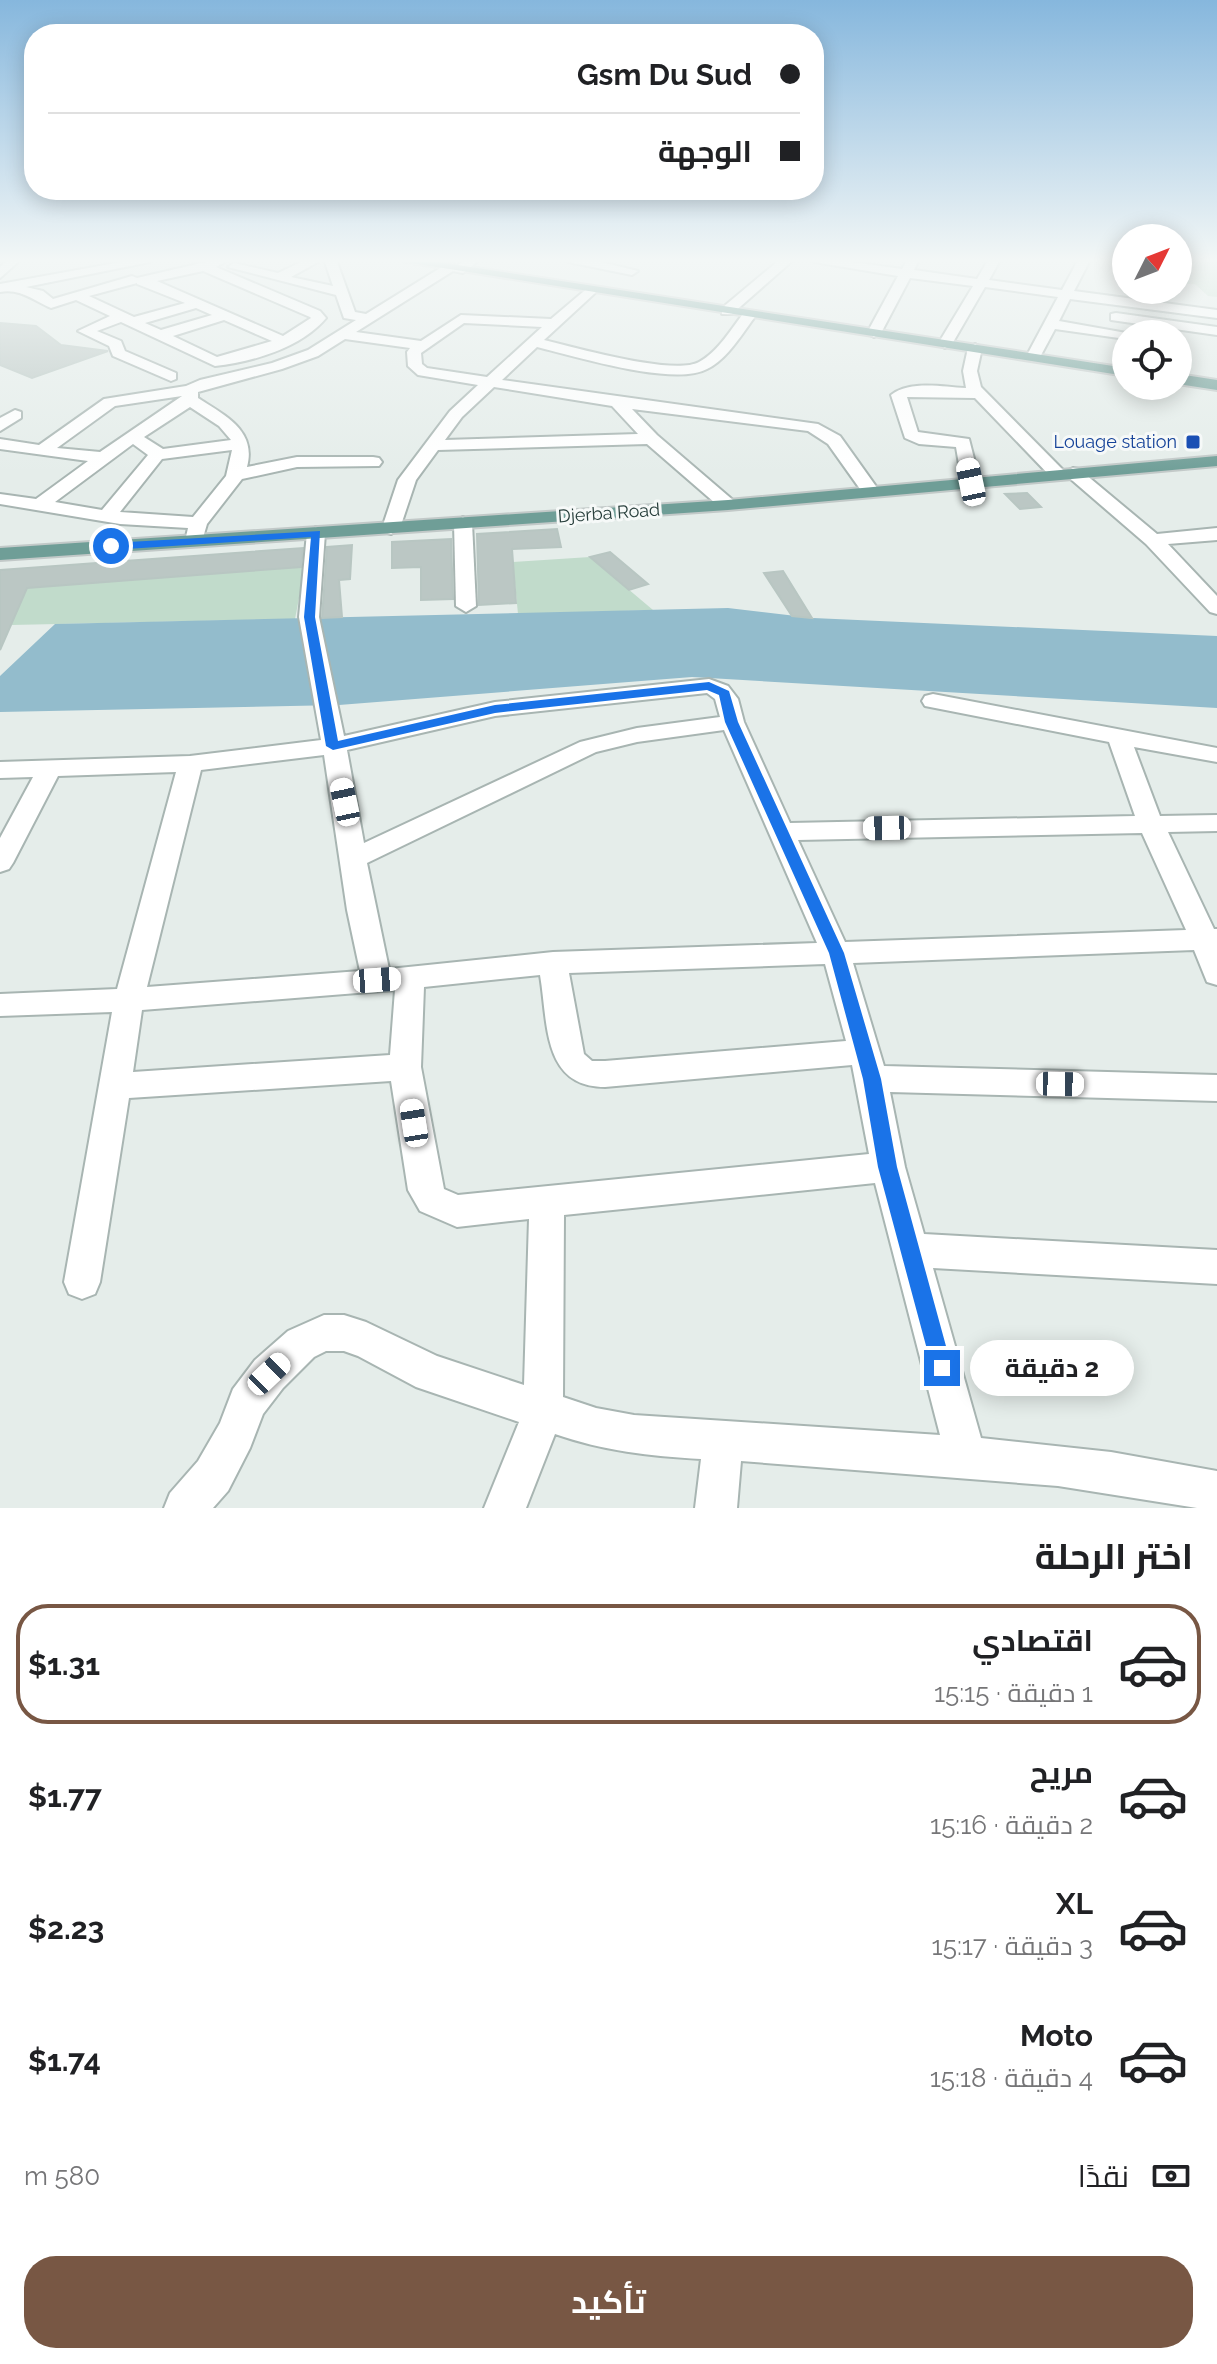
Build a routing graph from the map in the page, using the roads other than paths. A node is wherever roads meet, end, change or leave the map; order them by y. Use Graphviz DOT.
graph roads {
  1 [pos="88,332"];
  2 [pos="155,332"];
  3 [pos="168,332"];
  4 [pos="271,332"];
  5 [pos="298,332"];
  6 [pos="347,332"];
  7 [pos="440,332"];
  8 [pos="543,332"];
  9 [pos="733,332"];
  10 [pos="870,332"];
  11 [pos="952,332"];
  12 [pos="1046,332"];
  13 [pos="874,333"];
  14 [pos="161,335"];
  15 [pos="341,337"];
  16 [pos="290,338"];
  17 [pos="533,342"];
  18 [pos="945,344"];
  19 [pos="421,345"];
  20 [pos="975,348"];
  21 [pos="1033,357"];
  22 [pos="1112,370"];
  23 [pos="171,376"];
  24 [pos="1192,381"];
  25 [pos="490,383"];
  26 [pos="1217,385"];
  27 [pos="978,393"];
  28 [pos="190,395"];
  29 [pos="617,402"];
  30 [pos="15,415"];
  31 [pos="0,426"];
  32 [pos="132,437"];
  33 [pos="651,439"];
  34 [pos="0,444"];
  35 [pos="239,444"];
  36 [pos="434,445"];
  37 [pos="42,451"];
  38 [pos="157,455"];
  39 [pos="104,458"];
  40 [pos="1217,461"];
  41 [pos="373,462"];
  42 [pos="1065,474"];
  43 [pos="234,475"];
  44 [pos="971,482"];
  45 [pos="871,492"];
  46 [pos="0,499"];
  47 [pos="728,505"];
  48 [pos="39,506"];
  49 [pos="107,516"];
  50 [pos="463,523"];
  51 [pos="391,528"];
  52 [pos="196,532"];
  53 [pos="316,533"];
  54 [pos="1217,534"];
  55 [pos="1153,540"];
  56 [pos="0,554"];
  57 [pos="466,606"];
  58 [pos="1217,608"];
  59 [pos="933,701"];
  60 [pos="732,722"];
  61 [pos="1119,735"];
  62 [pos="333,746"];
  63 [pos="1217,755"];
  64 [pos="190,764"];
  65 [pos="50,768"];
  66 [pos="0,770"];
  67 [pos="1217,823"];
  68 [pos="1149,824"];
  69 [pos="781,832"];
  70 [pos="352,859"];
  71 [pos="0,863"];
  72 [pos="1211,939"];
  73 [pos="836,953"];
  74 [pos="553,963"];
  75 [pos="1217,974"];
  76 [pos="410,978"];
  77 [pos="377,980"];
  78 [pos="129,1000"];
  79 [pos="0,1005"];
  80 [pos="868,1066"];
  81 [pos="405,1067"];
  82 [pos="114,1086"];
  83 [pos="1217,1088"];
  84 [pos="888,1167"];
  85 [pos="547,1201"];
  86 [pos="910,1250"];
  87 [pos="1217,1267"];
  88 [pos="82,1282"];
  89 [pos="543,1413"];
  90 [pos="723,1440"];
  91 [pos="966,1457"];
  92 [pos="1217,1492"];
  93 [pos="185,1508"];
  94 [pos="505,1508"];
  95 [pos="716,1508"];
  1 -- 23 [label="street"];
  2 -- 14 [label="street"];
  3 -- 14 [label="street"];
  4 -- 16 [label="street"];
  5 -- 16 [label="street"];
  6 -- 15 [label="street"];
  7 -- 19 [label="street"];
  8 -- 17 [label="street"];
  9 -- 17 [label="street"];
  10 -- 13 [label="main road"];
  11 -- 18 [label="street"];
  12 -- 21 [label="street"];
  13 -- 18 [label="main road"];
  14 -- 16 [label="street"];
  15 -- 16 [label="street"];
  15 -- 19 [label="street"];
  15 -- 28 [label="street"];
  17 -- 25 [label="street"];
  18 -- 20 [label="main road"];
  19 -- 25 [label="street"];
  20 -- 21 [label="main road"];
  20 -- 27 [label="street"];
  21 -- 22 [label="main road"];
  24 -- 26 [label="main road"];
  25 -- 29 [label="street"];
  25 -- 36 [label="street"];
  27 -- 42 [label="street"];
  27 -- 44 [label="street"];
  28 -- 32 [label="street"];
  28 -- 35 [label="street"];
  28 -- 37 [label="street"];
  29 -- 33 [label="street"];
  29 -- 45 [label="street"];
  30 -- 31 [label="street"];
  32 -- 38 [label="street"];
  32 -- 39 [label="street"];
  33 -- 36 [label="street"];
  33 -- 47 [label="street"];
  34 -- 37 [label="street"];
  35 -- 38 [label="street"];
  35 -- 43 [label="street"];
  36 -- 51 [label="street"];
  37 -- 39 [label="street"];
  38 -- 49 [label="street"];
  39 -- 48 [label="street"];
  40 -- 42 [label="main road, Djerba Road"];
  41 -- 43 [label="street"];
  42 -- 44 [label="main road, Djerba Road"];
  42 -- 55 [label="street"];
  43 -- 52 [label="street"];
  44 -- 45 [label="main road, Djerba Road"];
  45 -- 47 [label="main road, Djerba Road"];
  46 -- 48 [label="street"];
  47 -- 50 [label="main road, Djerba Road"];
  48 -- 49 [label="street"];
  49 -- 52 [label="street"];
  50 -- 51 [label="main road, Djerba Road"];
  50 -- 57 [label="street"];
  51 -- 53 [label="main road, Djerba Road"];
  52 -- 53 [label="main road, Djerba Road"];
  52 -- 56 [label="main road, Djerba Road"];
  53 -- 62 [label="street"];
  54 -- 55 [label="street"];
  55 -- 58 [label="street"];
  59 -- 61 [label="street"];
  60 -- 62 [label="street"];
  60 -- 69 [label="street"];
  60 -- 70 [label="street"];
  61 -- 63 [label="street"];
  61 -- 68 [label="street"];
  62 -- 64 [label="street"];
  62 -- 70 [label="street"];
  64 -- 65 [label="street"];
  64 -- 78 [label="street"];
  65 -- 66 [label="street"];
  65 -- 71 [label="street"];
  67 -- 68 [label="street"];
  68 -- 69 [label="street"];
  68 -- 72 [label="street"];
  69 -- 73 [label="street"];
  70 -- 77 [label="street"];
  72 -- 73 [label="street"];
  72 -- 75 [label="street"];
  73 -- 74 [label="street"];
  73 -- 80 [label="street"];
  74 -- 76 [label="street"];
  74 -- 80 [label="street"];
  76 -- 77 [label="street"];
  76 -- 81 [label="street"];
  77 -- 78 [label="street"];
  78 -- 79 [label="street"];
  78 -- 82 [label="street"];
  80 -- 83 [label="street"];
  80 -- 84 [label="street"];
  81 -- 82 [label="street"];
  81 -- 85 [label="street"];
  82 -- 88 [label="street"];
  84 -- 85 [label="street"];
  84 -- 86 [label="street"];
  85 -- 89 [label="street"];
  86 -- 87 [label="street"];
  86 -- 91 [label="street"];
  89 -- 90 [label="street"];
  89 -- 93 [label="street"];
  89 -- 94 [label="street"];
  90 -- 91 [label="street"];
  90 -- 95 [label="street"];
  91 -- 92 [label="street"];
}
